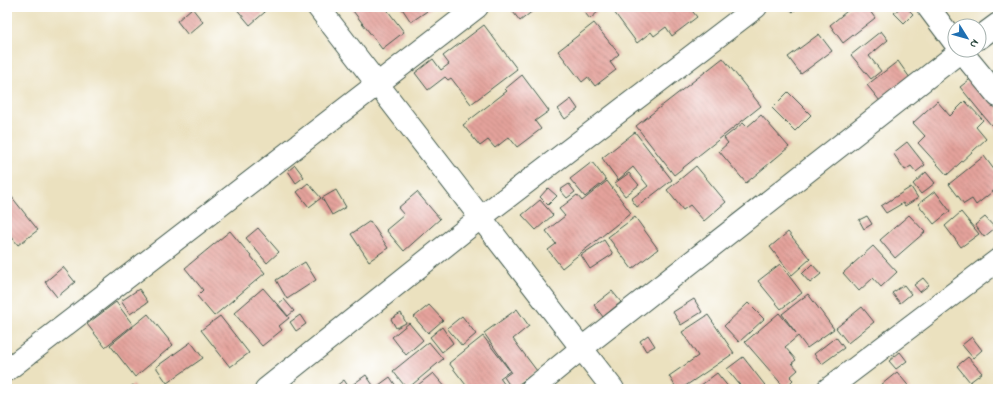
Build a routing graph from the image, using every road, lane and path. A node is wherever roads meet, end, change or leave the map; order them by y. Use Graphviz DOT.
graph roads {
  1 [pos="318,7"];
  2 [pos="477,7"];
  3 [pos="756,7"];
  4 [pos="928,7"];
  5 [pos="998,24"];
  6 [pos="987,32"];
  7 [pos="947,33"];
  8 [pos="948,58"];
  9 [pos="966,58"];
  10 [pos="378,84"];
  11 [pos="998,96"];
  12 [pos="480,218"];
  13 [pos="998,260"];
  14 [pos="582,348"];
  15 [pos="7,370"];
  16 [pos="266,389"];
  17 [pos="532,389"];
  18 [pos="613,389"];
  19 [pos="828,389"];
  1 -- 10 [label="street"];
  2 -- 10 [label="street"];
  3 -- 12 [label="street"];
  4 -- 7 [label="street"];
  5 -- 6 [label="street"];
  8 -- 14 [label="street"];
  9 -- 11 [label="street"];
  10 -- 12 [label="street"];
  10 -- 15 [label="street"];
  12 -- 14 [label="street"];
  12 -- 16 [label="street"];
  13 -- 19 [label="street"];
  14 -- 17 [label="street"];
  14 -- 18 [label="street"];
}
